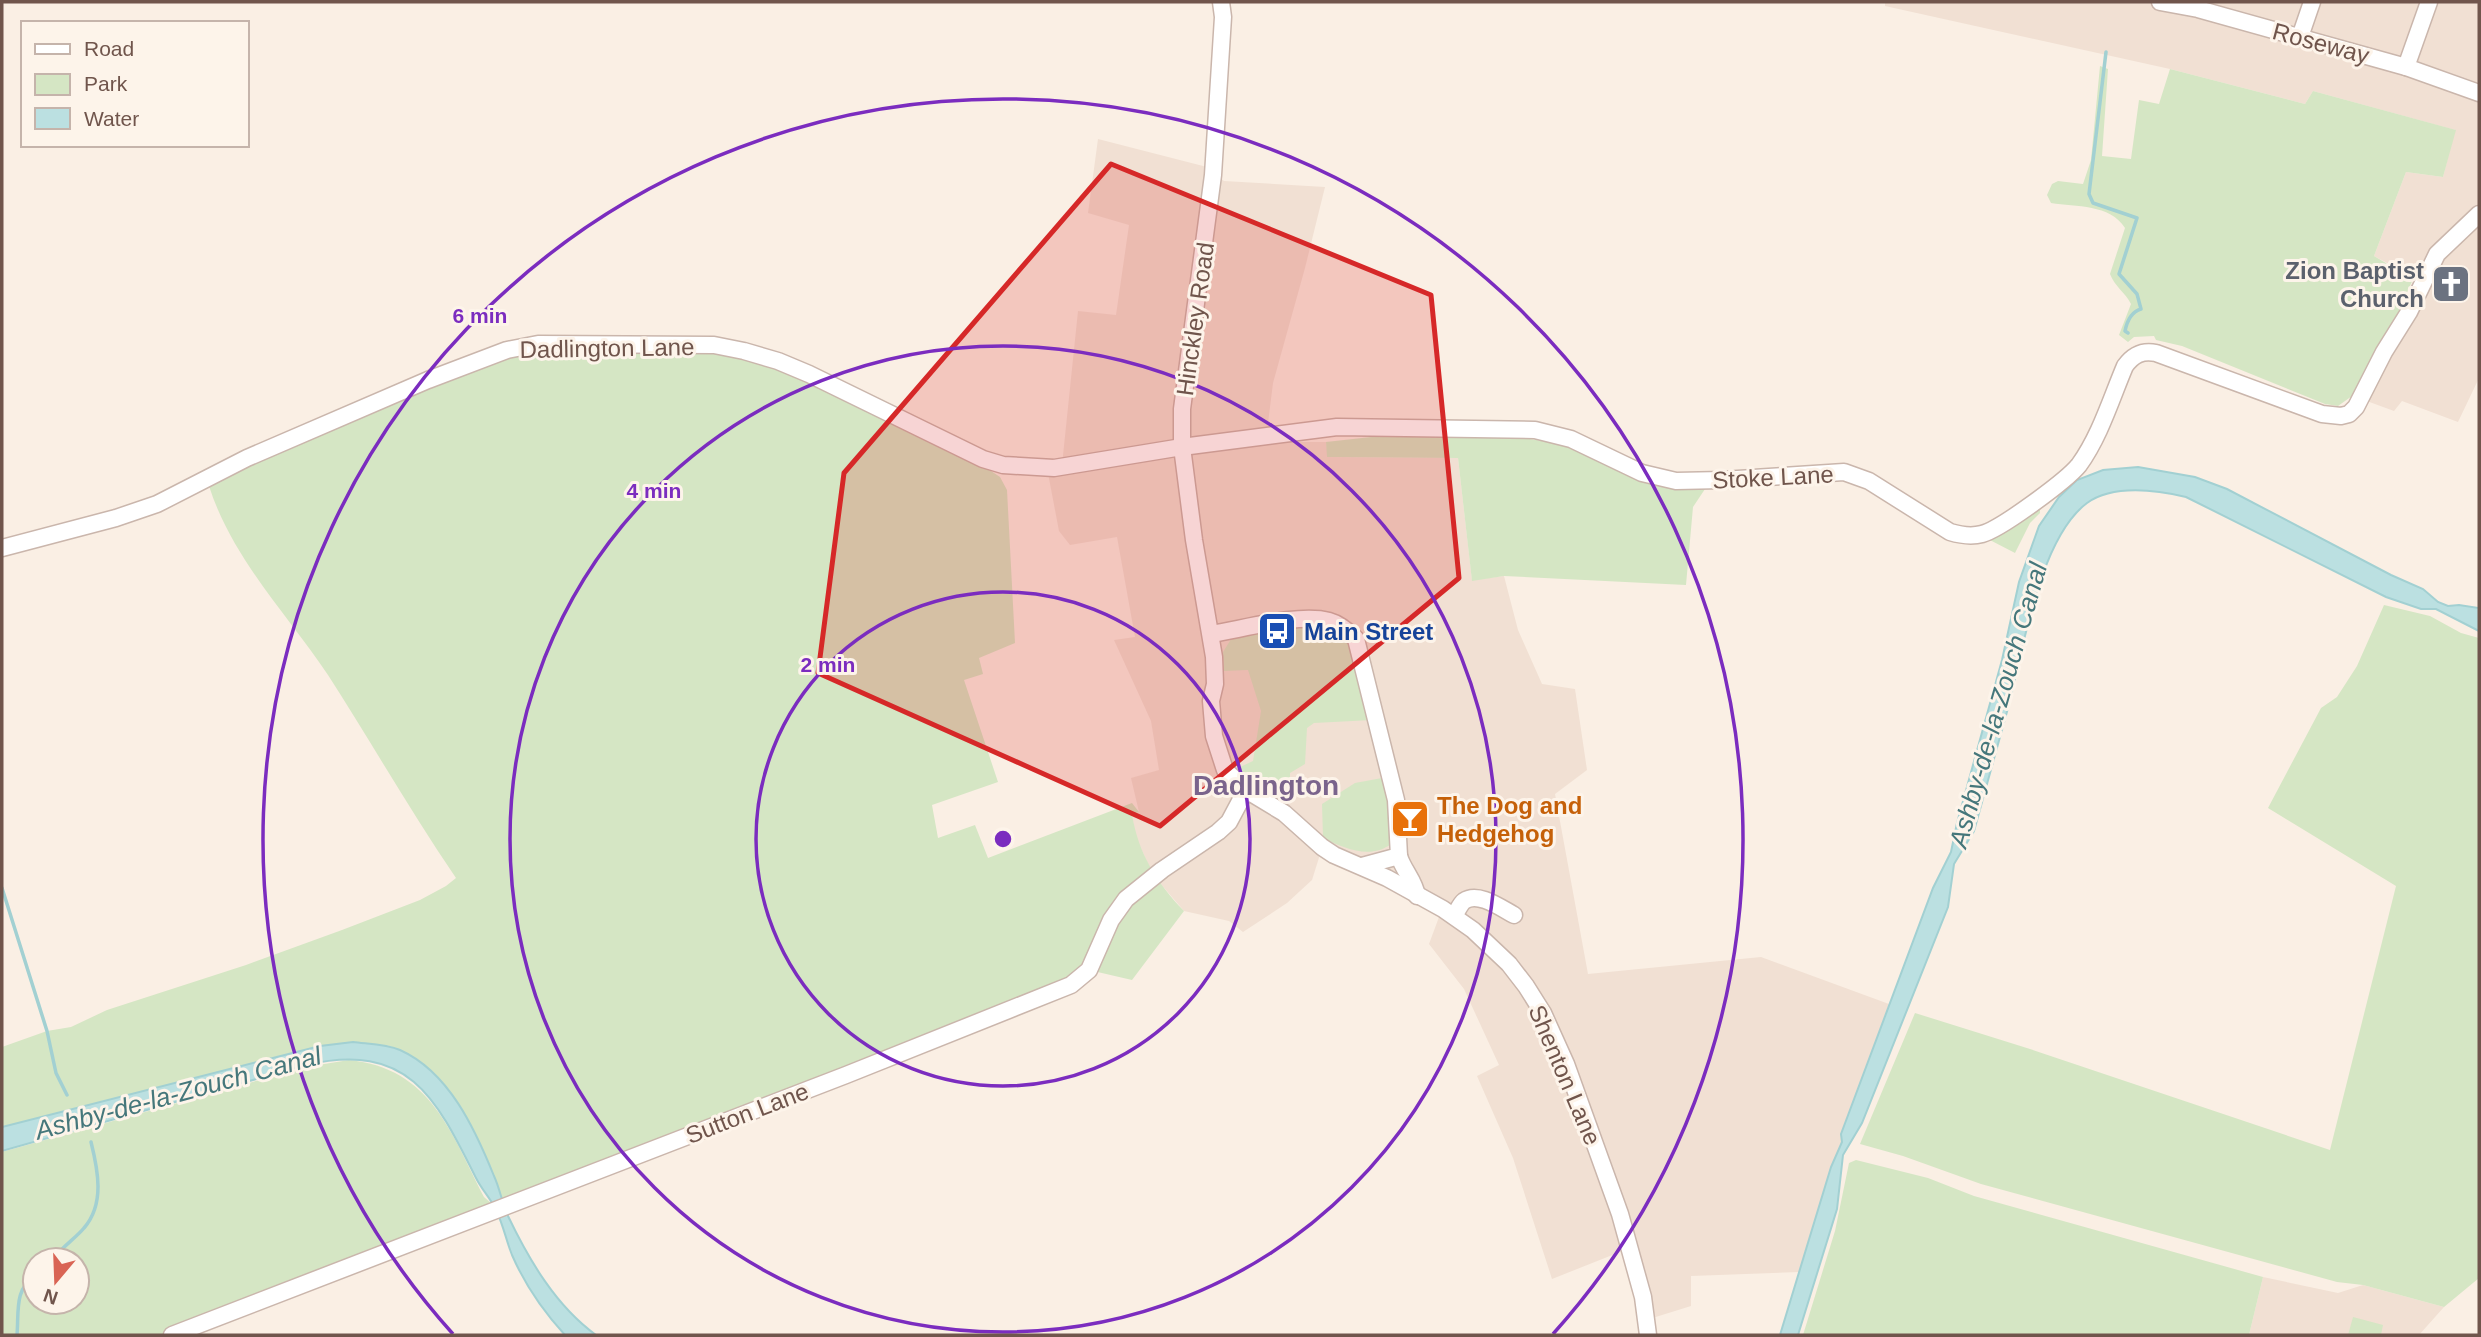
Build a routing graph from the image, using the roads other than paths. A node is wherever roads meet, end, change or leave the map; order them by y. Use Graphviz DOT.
graph roads {
  1 [pos="1222,2"];
  2 [pos="2160,2"];
  3 [pos="2312,2"];
  4 [pos="2429,2"];
  5 [pos="2199,6"];
  6 [pos="2300,37"];
  7 [pos="2406,67"];
  8 [pos="2479,93"];
  9 [pos="2479,214"];
  10 [pos="1182,447"];
  11 [pos="2,548"];
  12 [pos="1211,634"];
  13 [pos="1246,790"];
  14 [pos="1399,856"];
  15 [pos="1362,866"];
  16 [pos="1417,896"];
  17 [pos="1508,906"];
  18 [pos="1454,916"];
  19 [pos="172,1335"];
  20 [pos="1648,1335"];
  1 -- 10 [label="street, Hinckley Road"];
  2 -- 5 [label="street, Roseway"];
  3 -- 6 [label="street"];
  4 -- 7 [label="street"];
  5 -- 6 [label="street, Roseway"];
  6 -- 7 [label="street, Roseway"];
  7 -- 8 [label="street, Roseway"];
  9 -- 10 [label="street, Stoke Lane"];
  10 -- 11 [label="street, Dadlington Lane"];
  10 -- 12 [label="street, Hinckley Road"];
  12 -- 13 [label="street"];
  12 -- 14 [label="street"];
  13 -- 15 [label="street"];
  13 -- 19 [label="street, Sutton Lane"];
  14 -- 15 [label="street"];
  14 -- 16 [label="street"];
  15 -- 16 [label="street, Shenton Lane"];
  16 -- 18 [label="street, Shenton Lane"];
  17 -- 18 [label="street"];
  18 -- 20 [label="street, Shenton Lane"];
}
